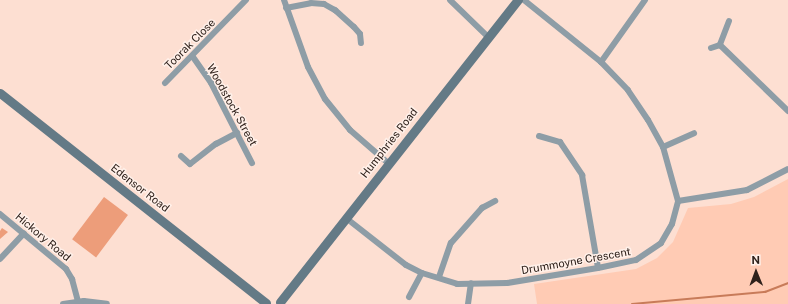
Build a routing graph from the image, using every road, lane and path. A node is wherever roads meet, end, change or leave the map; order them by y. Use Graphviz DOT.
graph roads {
  1 [pos="246,0"];
  2 [pos="284,0"];
  3 [pos="450,0"];
  4 [pos="518,0"];
  5 [pos="524,0"];
  6 [pos="645,0"];
  7 [pos="286,8"];
  8 [pos="729,21"];
  9 [pos="488,37"];
  10 [pos="361,43"];
  11 [pos="720,45"];
  12 [pos="711,48"];
  13 [pos="193,57"];
  14 [pos="601,62"];
  15 [pos="165,83"];
  16 [pos="0,93"];
  17 [pos="788,111"];
  18 [pos="694,133"];
  19 [pos="237,134"];
  20 [pos="539,136"];
  21 [pos="663,147"];
  22 [pos="181,156"];
  23 [pos="252,163"];
  24 [pos="388,163"];
  25 [pos="788,169"];
  26 [pos="495,201"];
  27 [pos="678,201"];
  28 [pos="0,214"];
  29 [pos="346,218"];
  30 [pos="24,233"];
  31 [pos="0,259"];
  32 [pos="598,268"];
  33 [pos="422,273"];
  34 [pos="439,277"];
  35 [pos="471,283"];
  36 [pos="409,298"];
  37 [pos="78,301"];
  38 [pos="265,303"];
  39 [pos="282,303"];
  40 [pos="63,304"];
  41 [pos="107,304"];
  42 [pos="468,304"];
  1 -- 13 [label="street, Toorak Close"];
  2 -- 7 [label="street"];
  3 -- 9 [label="street"];
  4 -- 9 [label="main road, Humphries Road"];
  5 -- 14 [label="street"];
  6 -- 14 [label="street"];
  7 -- 10 [label="street"];
  7 -- 24 [label="street"];
  8 -- 11 [label="street"];
  9 -- 24 [label="main road, Humphries Road"];
  11 -- 12 [label="street"];
  11 -- 17 [label="street"];
  13 -- 15 [label="street, Toorak Close"];
  13 -- 19 [label="street, Woodstock Street"];
  14 -- 21 [label="street"];
  16 -- 38 [label="main road, Edensor Road"];
  18 -- 21 [label="street"];
  19 -- 22 [label="street"];
  19 -- 23 [label="street, Woodstock Street"];
  20 -- 32 [label="street"];
  21 -- 27 [label="street"];
  24 -- 29 [label="main road, Humphries Road"];
  25 -- 27 [label="street"];
  26 -- 34 [label="street"];
  27 -- 32 [label="street, Drummoyne Crescent"];
  28 -- 30 [label="street, Hickory Road"];
  29 -- 33 [label="street, Drummoyne Crescent"];
  29 -- 39 [label="main road, Humphries Road"];
  30 -- 31 [label="street"];
  30 -- 37 [label="street, Hickory Road"];
  32 -- 35 [label="street, Drummoyne Crescent"];
  33 -- 34 [label="street, Drummoyne Crescent"];
  33 -- 36 [label="street"];
  34 -- 35 [label="street, Drummoyne Crescent"];
  35 -- 42 [label="street"];
  37 -- 40 [label="street"];
  37 -- 41 [label="street"];
  38 -- 39 [label="main road, Edensor Road"];
}
